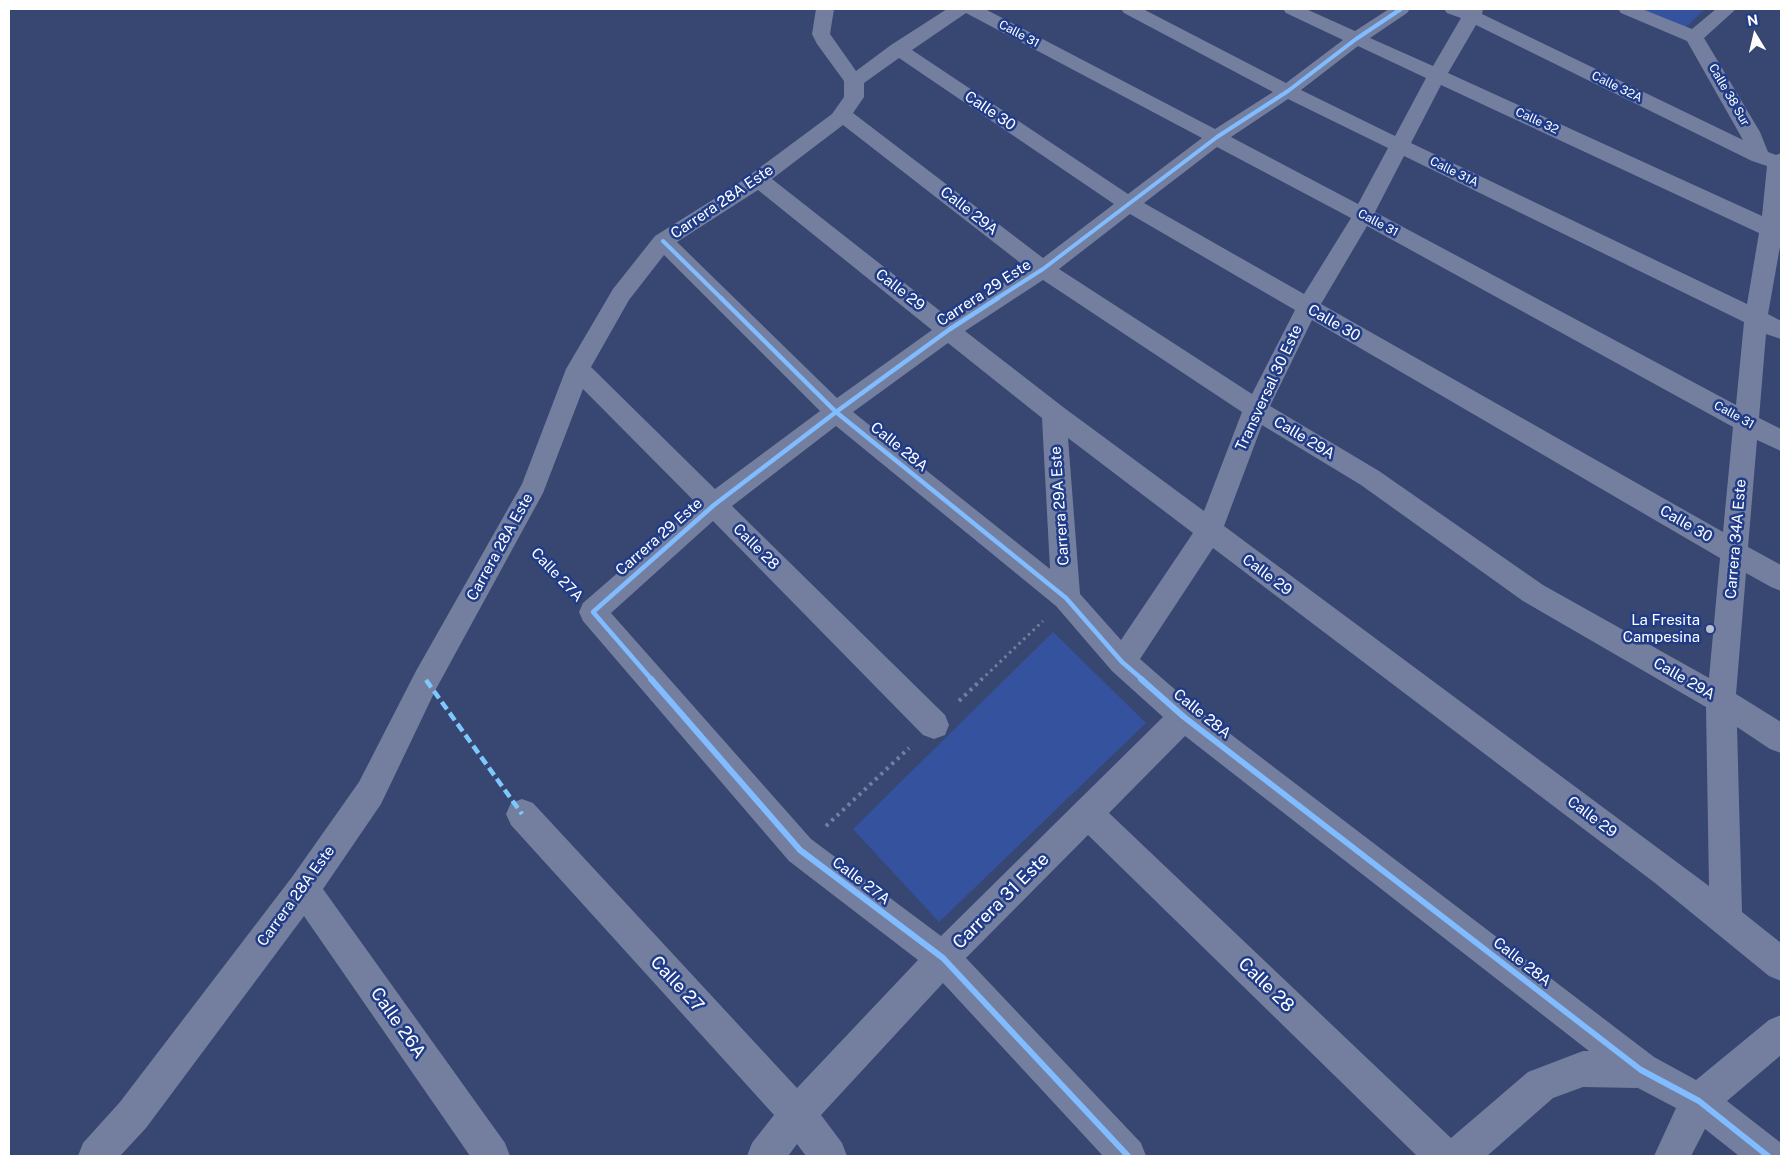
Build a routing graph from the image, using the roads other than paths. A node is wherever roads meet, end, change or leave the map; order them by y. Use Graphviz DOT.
graph roads {
  1 [pos="826,9"];
  2 [pos="958,9"];
  3 [pos="972,9"];
  4 [pos="1130,9"];
  5 [pos="1292,9"];
  6 [pos="1401,9"];
  7 [pos="1627,9"];
  8 [pos="1727,9"];
  9 [pos="1466,11"];
  10 [pos="1694,37"];
  11 [pos="1356,39"];
  12 [pos="898,49"];
  13 [pos="1436,75"];
  14 [pos="854,81"];
  15 [pos="1288,91"];
  16 [pos="842,114"];
  17 [pos="1217,137"];
  18 [pos="1400,146"];
  19 [pos="1775,161"];
  20 [pos="758,179"];
  21 [pos="1129,204"];
  22 [pos="1363,215"];
  23 [pos="1776,232"];
  24 [pos="663,241"];
  25 [pos="1044,269"];
  26 [pos="1307,308"];
  27 [pos="1756,318"];
  28 [pos="950,329"];
  29 [pos="1781,330"];
  30 [pos="578,370"];
  31 [pos="1256,409"];
  32 [pos="836,412"];
  33 [pos="1054,414"];
  34 [pos="1747,422"];
  35 [pos="1781,441"];
  36 [pos="714,505"];
  37 [pos="1209,531"];
  38 [pos="1734,551"];
  39 [pos="1781,579"];
  40 [pos="1066,598"];
  41 [pos="593,612"];
  42 [pos="1122,662"];
  43 [pos="1721,700"];
  44 [pos="1184,717"];
  45 [pos="934,725"];
  46 [pos="1781,739"];
  47 [pos="522,814"];
  48 [pos="1088,814"];
  49 [pos="304,889"];
  50 [pos="1726,920"];
  51 [pos="944,958"];
  52 [pos="1781,964"];
  53 [pos="1781,1032"];
  54 [pos="1641,1070"];
  55 [pos="1699,1102"];
  56 [pos="797,1114"];
  57 [pos="96,1156"];
  58 [pos="492,1156"];
  59 [pos="765,1156"];
  60 [pos="829,1156"];
  61 [pos="1128,1156"];
  62 [pos="1443,1156"];
  63 [pos="1459,1156"];
  64 [pos="1672,1156"];
  65 [pos="1768,1156"];
  1 -- 14 [label="street"];
  2 -- 12 [label="street"];
  3 -- 17 [label="street, Calle 31"];
  4 -- 15 [label="street, Calle 31A"];
  5 -- 11 [label="street, Calle 32"];
  6 -- 11 [label="street, Carrera 29 Este"];
  7 -- 10 [label="street"];
  8 -- 10 [label="street"];
  9 -- 13 [label="street, Transversal 30 Este"];
  9 -- 19 [label="street, Calle 32A"];
  10 -- 19 [label="street, Calle 38 Sur"];
  11 -- 13 [label="street, Calle 32"];
  11 -- 15 [label="street, Carrera 29 Este"];
  12 -- 14 [label="street"];
  12 -- 21 [label="street, Calle 30"];
  13 -- 18 [label="street, Transversal 30 Este"];
  13 -- 23 [label="street, Calle 32"];
  14 -- 16 [label="street, Carrera 28A Este"];
  15 -- 17 [label="street, Carrera 29 Este"];
  15 -- 18 [label="street, Calle 31A"];
  16 -- 20 [label="street, Carrera 28A Este"];
  16 -- 25 [label="street, Calle 29A"];
  17 -- 21 [label="street, Carrera 29 Este"];
  17 -- 22 [label="street, Calle 31"];
  18 -- 22 [label="street, Transversal 30 Este"];
  18 -- 27 [label="street, Calle 31A"];
  19 -- 23 [label="street, Carrera 34A Este"];
  20 -- 24 [label="street, Carrera 28A Este"];
  20 -- 28 [label="street, Calle 29"];
  21 -- 25 [label="street, Carrera 29 Este"];
  21 -- 26 [label="street, Calle 30"];
  22 -- 26 [label="street, Transversal 30 Este"];
  22 -- 34 [label="street, Calle 31"];
  23 -- 27 [label="street, Carrera 34A Este"];
  24 -- 30 [label="street, Carrera 28A Este"];
  24 -- 32 [label="street, Calle 28A"];
  25 -- 28 [label="street, Carrera 29 Este"];
  25 -- 31 [label="street, Calle 29A"];
  26 -- 31 [label="street, Transversal 30 Este"];
  26 -- 38 [label="street, Calle 30"];
  27 -- 29 [label="street, Calle 31A"];
  27 -- 34 [label="street, Carrera 34A Este"];
  28 -- 32 [label="street, Carrera 29 Este"];
  28 -- 33 [label="street, Calle 29"];
  30 -- 36 [label="street, Calle 28"];
  30 -- 49 [label="street, Carrera 28A Este"];
  31 -- 37 [label="street, Transversal 30 Este"];
  31 -- 43 [label="street, Calle 29A"];
  32 -- 36 [label="street, Carrera 29 Este"];
  32 -- 40 [label="street, Calle 28A"];
  33 -- 37 [label="street, Calle 29"];
  33 -- 40 [label="street, Carrera 29A Este"];
  34 -- 35 [label="street, Calle 31"];
  34 -- 38 [label="street, Carrera 34A Este"];
  36 -- 41 [label="street, Carrera 29 Este"];
  36 -- 45 [label="street, Calle 28"];
  37 -- 42 [label="street, Transversal 30 Este"];
  37 -- 50 [label="street, Calle 29"];
  38 -- 39 [label="street, Calle 30"];
  38 -- 43 [label="street, Carrera 34A Este"];
  40 -- 42 [label="street, Calle 28A"];
  41 -- 51 [label="street, Calle 27A"];
  42 -- 44 [label="street, Calle 28A"];
  43 -- 46 [label="street, Calle 29A"];
  43 -- 50 [label="street, Carrera 34A Este"];
  44 -- 48 [label="street, Carrera 31 Este"];
  44 -- 54 [label="street, Calle 28A"];
  47 -- 56 [label="street, Calle 27"];
  48 -- 51 [label="street, Carrera 31 Este"];
  48 -- 62 [label="street, Calle 28"];
  49 -- 57 [label="street, Carrera 28A Este"];
  49 -- 58 [label="street, Calle 26A"];
  50 -- 52 [label="street, Calle 29"];
  51 -- 56 [label="street, Carrera 31 Este"];
  51 -- 61 [label="street, Calle 27A"];
  53 -- 55 [label="street"];
  54 -- 55 [label="street, Calle 28A"];
  54 -- 63 [label="street"];
  55 -- 64 [label="street"];
  55 -- 65 [label="street, Calle 28A"];
  56 -- 59 [label="street, Carrera 31 Este"];
  56 -- 60 [label="street, Calle 27"];
}
